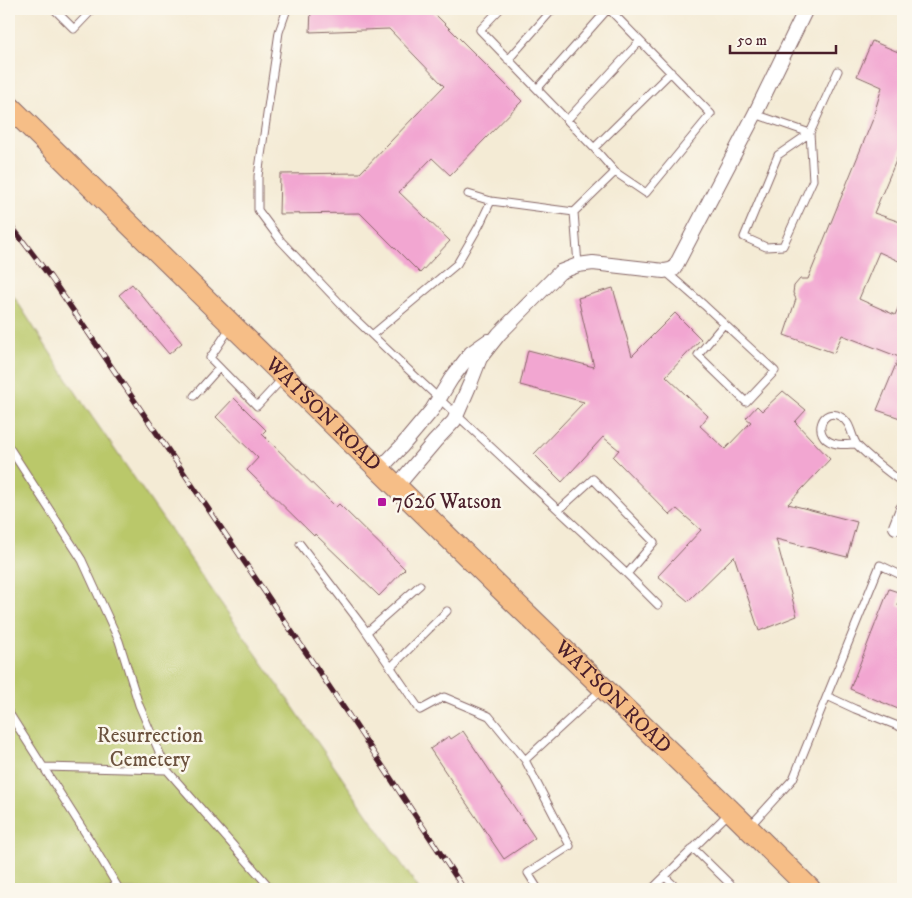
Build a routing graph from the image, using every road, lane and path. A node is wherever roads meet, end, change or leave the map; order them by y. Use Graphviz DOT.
graph roads {
  1 [pos="54,9"];
  2 [pos="93,9"];
  3 [pos="287,9"];
  4 [pos="500,9"];
  5 [pos="553,9"];
  6 [pos="608,9"];
  7 [pos="806,9"];
  8 [pos="640,40"];
  9 [pos="508,60"];
  10 [pos="838,71"];
  11 [pos="670,72"];
  12 [pos="537,89"];
  13 [pos="9,106"];
  14 [pos="755,114"];
  15 [pos="567,120"];
  16 [pos="810,133"];
  17 [pos="594,148"];
  18 [pos="615,172"];
  19 [pos="468,194"];
  20 [pos="491,201"];
  21 [pos="574,212"];
  22 [pos="578,265"];
  23 [pos="664,271"];
  24 [pos="724,324"];
  25 [pos="232,325"];
  26 [pos="499,334"];
  27 [pos="372,335"];
  28 [pos="219,368"];
  29 [pos="284,377"];
  30 [pos="194,396"];
  31 [pos="439,398"];
  32 [pos="456,415"];
  33 [pos="856,444"];
  34 [pos="9,447"];
  35 [pos="379,470"];
  36 [pos="903,483"];
  37 [pos="396,486"];
  38 [pos="903,509"];
  39 [pos="558,510"];
  40 [pos="896,527"];
  41 [pos="300,544"];
  42 [pos="628,574"];
  43 [pos="903,576"];
  44 [pos="420,585"];
  45 [pos="658,605"];
  46 [pos="447,611"];
  47 [pos="367,632"];
  48 [pos="391,667"];
  49 [pos="604,688"];
  50 [pos="828,696"];
  51 [pos="9,713"];
  52 [pos="903,728"];
  53 [pos="526,760"];
  54 [pos="44,767"];
  55 [pos="166,770"];
  56 [pos="731,811"];
  57 [pos="748,828"];
  58 [pos="693,848"];
  59 [pos="664,877"];
  60 [pos="119,889"];
  61 [pos="270,889"];
  62 [pos="538,889"];
  63 [pos="652,889"];
  64 [pos="678,889"];
  65 [pos="735,889"];
  66 [pos="809,889"];
  1 -- 2 [label="lane"];
  3 -- 27 [label="lane"];
  4 -- 9 [label="lane"];
  5 -- 9 [label="lane"];
  6 -- 8 [label="lane"];
  6 -- 12 [label="lane"];
  7 -- 14 [label="street"];
  8 -- 11 [label="lane"];
  8 -- 15 [label="lane"];
  9 -- 12 [label="lane"];
  10 -- 16 [label="lane"];
  11 -- 17 [label="lane"];
  11 -- 18 [label="lane"];
  12 -- 15 [label="lane"];
  13 -- 25 [label="main road, WATSON ROAD"];
  14 -- 16 [label="lane"];
  14 -- 23 [label="street"];
  15 -- 17 [label="lane"];
  16 -- 16 [label="lane"];
  17 -- 18 [label="lane"];
  18 -- 21 [label="lane"];
  19 -- 20 [label="lane"];
  20 -- 21 [label="lane"];
  20 -- 27 [label="lane"];
  21 -- 22 [label="lane"];
  22 -- 23 [label="street"];
  22 -- 26 [label="street"];
  23 -- 24 [label="lane"];
  24 -- 24 [label="lane"];
  25 -- 28 [label="lane"];
  25 -- 29 [label="main road, WATSON ROAD"];
  26 -- 31 [label="street"];
  26 -- 32 [label="street"];
  27 -- 31 [label="lane"];
  28 -- 29 [label="lane"];
  28 -- 30 [label="lane"];
  29 -- 35 [label="main road, WATSON ROAD"];
  31 -- 32 [label="lane"];
  31 -- 35 [label="street"];
  32 -- 37 [label="street"];
  32 -- 39 [label="lane"];
  33 -- 33 [label="lane"];
  33 -- 36 [label="lane"];
  34 -- 55 [label="lane"];
  35 -- 37 [label="main road, WATSON ROAD"];
  37 -- 49 [label="main road, WATSON ROAD"];
  38 -- 40 [label="street"];
  39 -- 42 [label="lane"];
  39 -- 42 [label="lane"];
  41 -- 47 [label="lane"];
  42 -- 45 [label="lane"];
  43 -- 50 [label="lane"];
  44 -- 47 [label="lane"];
  46 -- 48 [label="lane"];
  47 -- 48 [label="lane"];
  48 -- 53 [label="lane"];
  49 -- 53 [label="lane"];
  49 -- 56 [label="main road, WATSON ROAD"];
  50 -- 52 [label="lane"];
  50 -- 57 [label="lane"];
  51 -- 54 [label="lane"];
  53 -- 62 [label="lane"];
  54 -- 55 [label="lane"];
  54 -- 60 [label="lane"];
  55 -- 61 [label="lane"];
  56 -- 57 [label="main road, WATSON ROAD"];
  56 -- 58 [label="lane"];
  57 -- 66 [label="main road, WATSON ROAD"];
  58 -- 59 [label="lane"];
  58 -- 65 [label="lane"];
  59 -- 63 [label="lane"];
  59 -- 64 [label="lane"];
}
